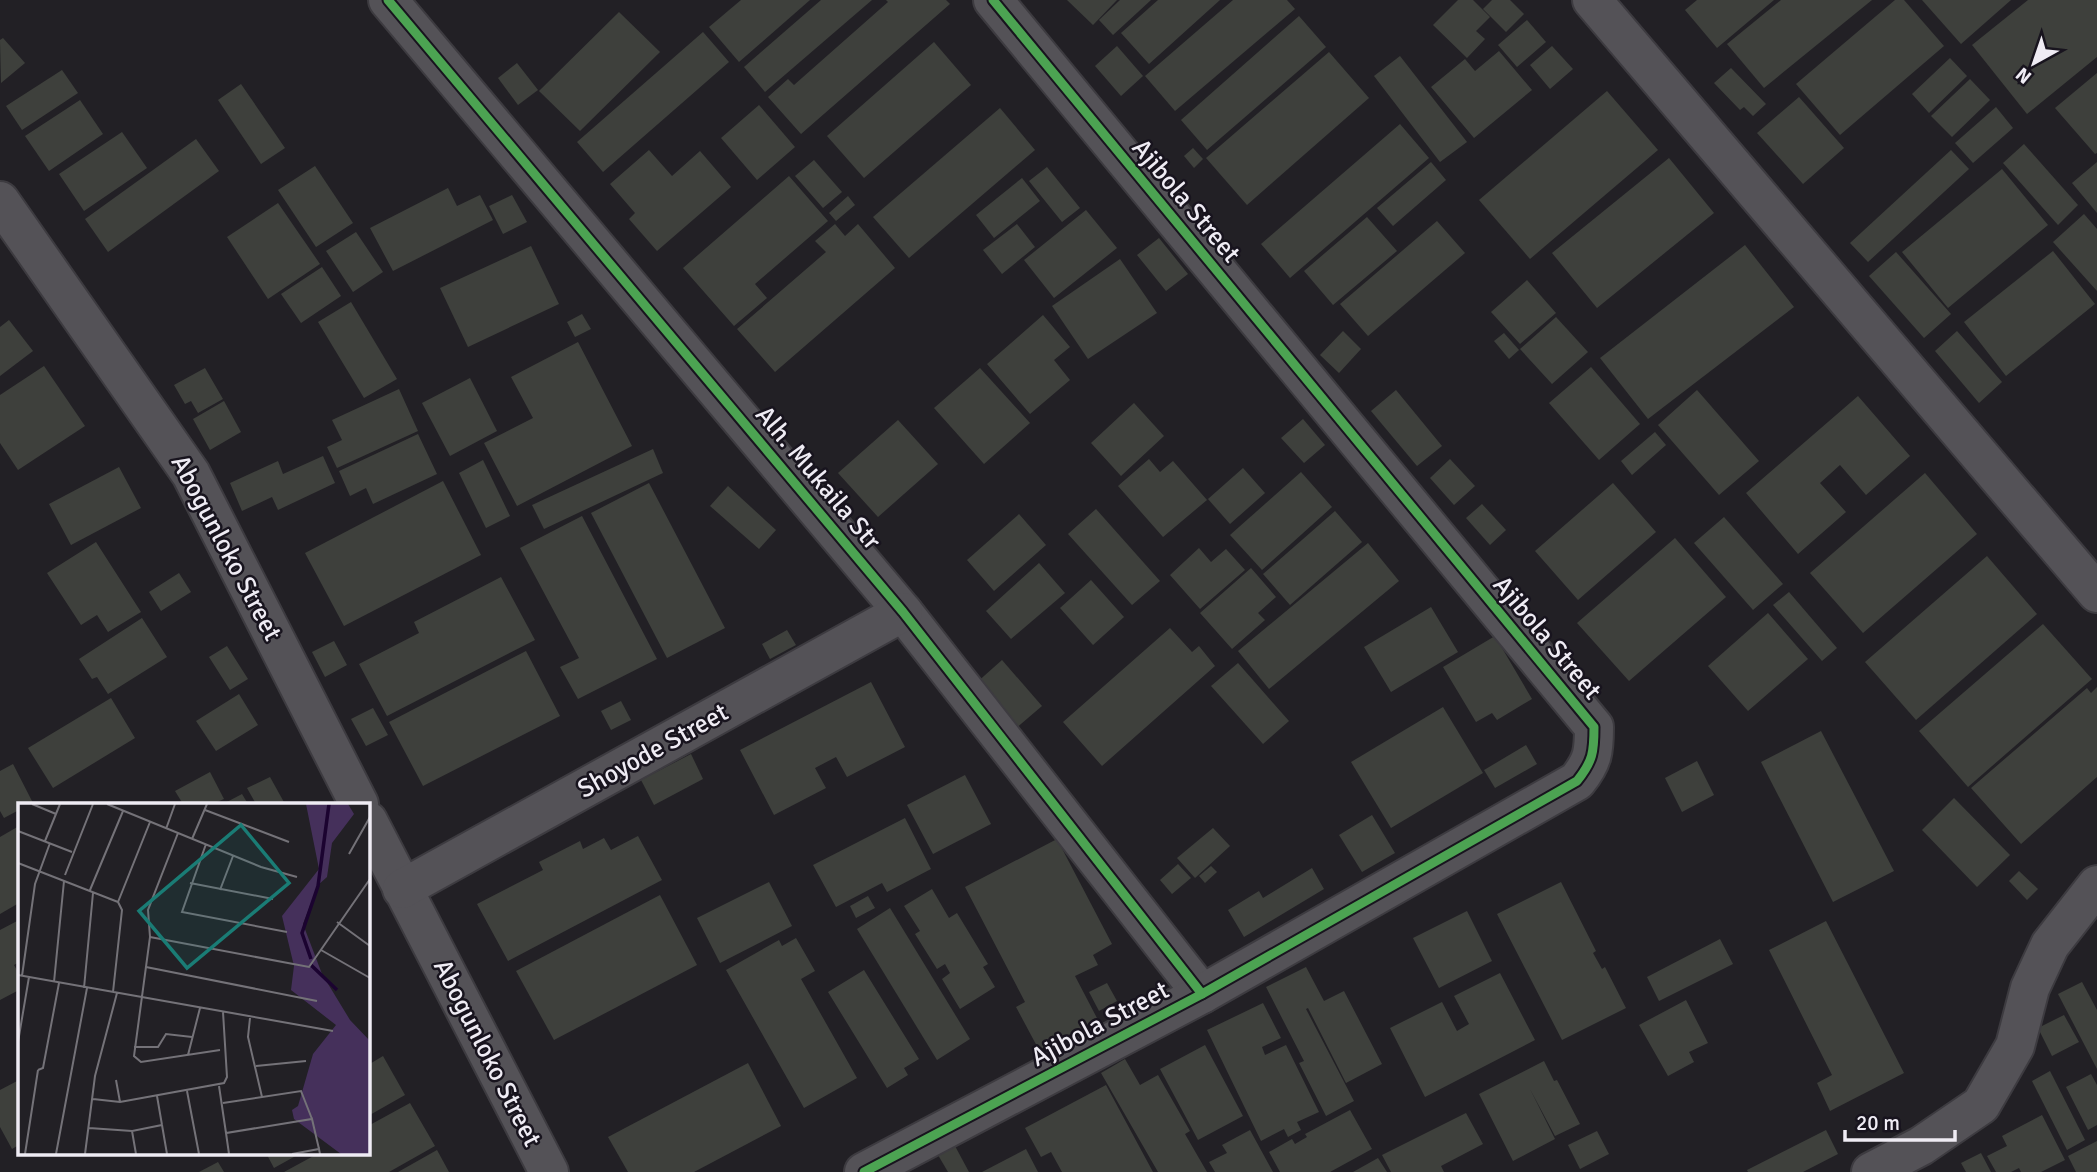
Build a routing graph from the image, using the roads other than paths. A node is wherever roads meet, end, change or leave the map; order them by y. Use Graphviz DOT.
graph roads {
  1 [pos="388,0"];
  2 [pos="993,0"];
  3 [pos="1592,0"];
  4 [pos="0,201"];
  5 [pos="2097,593"];
  6 [pos="903,612"];
  7 [pos="358,803"];
  8 [pos="369,823"];
  9 [pos="2097,885"];
  10 [pos="402,889"];
  11 [pos="1202,994"];
  12 [pos="549,1172"];
  13 [pos="864,1172"];
  14 [pos="1871,1172"];
  1 -- 6 [label="street, Alh. Mukaila Str"];
  2 -- 11 [label="street, Ajibola Street"];
  3 -- 5 [label="street"];
  4 -- 7 [label="street, Abogunloko Street"];
  6 -- 10 [label="street, Shoyode Street"];
  6 -- 11 [label="street, Alh. Mukaila Str"];
  8 -- 10 [label="street, Abogunloko Street"];
  9 -- 14 [label="street"];
  10 -- 12 [label="street, Abogunloko Street"];
  11 -- 13 [label="street, Ajibola Street"];
}
